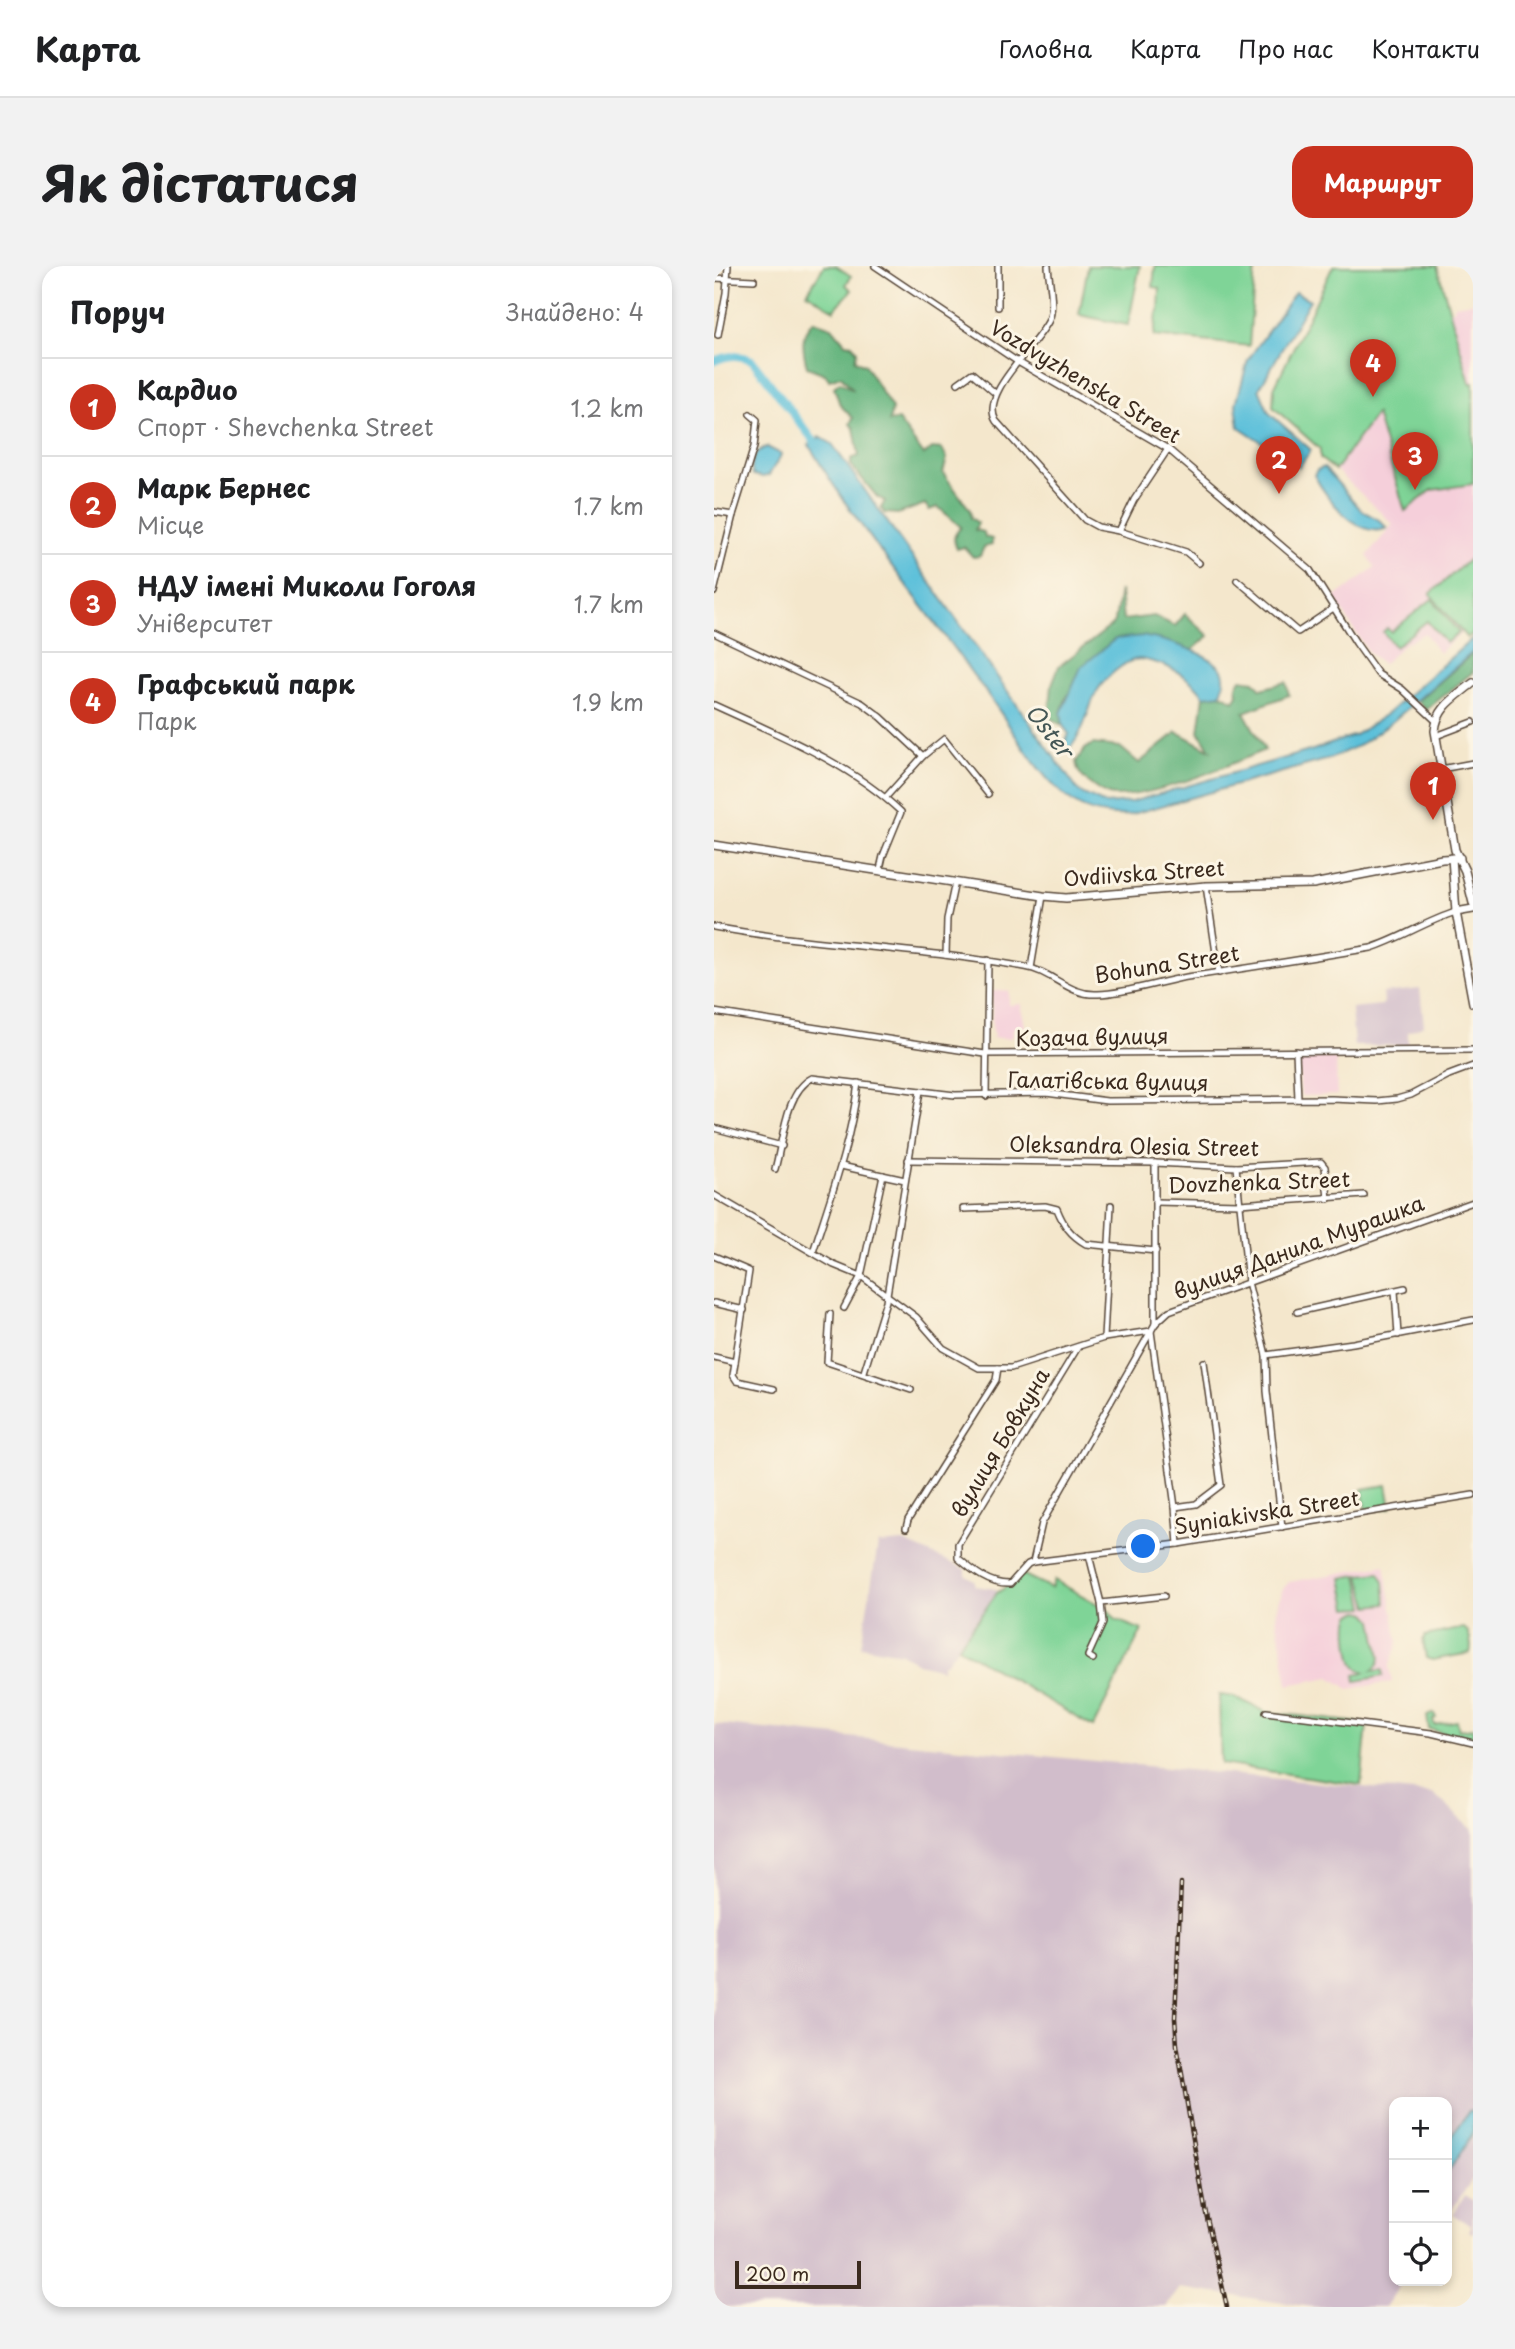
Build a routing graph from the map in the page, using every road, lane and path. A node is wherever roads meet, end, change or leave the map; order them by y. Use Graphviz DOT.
graph roads {
  1 [pos="728,266"];
  2 [pos="875,266"];
  3 [pos="998,266"];
  4 [pos="1048,266"];
  5 [pos="726,277"];
  6 [pos="714,278"];
  7 [pos="754,280"];
  8 [pos="999,307"];
  9 [pos="718,335"];
  10 [pos="1018,362"];
  11 [pos="958,383"];
  12 [pos="995,393"];
  13 [pos="750,415"];
  14 [pos="1168,449"];
  15 [pos="714,512"];
  16 [pos="733,515"];
  17 [pos="1119,531"];
  18 [pos="1199,563"];
  19 [pos="1237,580"];
  20 [pos="714,592"];
  21 [pos="1335,607"];
  22 [pos="714,633"];
  23 [pos="1473,683"];
  24 [pos="714,705"];
  25 [pos="1436,721"];
  26 [pos="1473,722"];
  27 [pos="1436,734"];
  28 [pos="923,756"];
  29 [pos="1473,764"];
  30 [pos="1441,769"];
  31 [pos="988,794"];
  32 [pos="886,797"];
  33 [pos="714,845"];
  34 [pos="1456,859"];
  35 [pos="880,869"];
  36 [pos="955,881"];
  37 [pos="1206,886"];
  38 [pos="1043,896"];
  39 [pos="1473,902"];
  40 [pos="1473,909"];
  41 [pos="1456,912"];
  42 [pos="714,927"];
  43 [pos="946,955"];
  44 [pos="988,960"];
  45 [pos="1031,968"];
  46 [pos="1219,973"];
  47 [pos="1473,1003"];
  48 [pos="714,1012"];
  49 [pos="1473,1050"];
  50 [pos="1296,1051"];
  51 [pos="985,1054"];
  52 [pos="1473,1066"];
  53 [pos="858,1083"];
  54 [pos="920,1091"];
  55 [pos="986,1096"];
  56 [pos="1298,1099"];
  57 [pos="714,1128"];
  58 [pos="782,1146"];
  59 [pos="908,1160"];
  60 [pos="1156,1163"];
  61 [pos="841,1166"];
  62 [pos="1236,1167"];
  63 [pos="775,1169"];
  64 [pos="883,1175"];
  65 [pos="905,1180"];
  66 [pos="714,1195"];
  67 [pos="1364,1195"];
  68 [pos="1328,1199"];
  69 [pos="1155,1202"];
  70 [pos="1473,1202"];
  71 [pos="1240,1204"];
  72 [pos="1111,1205"];
  73 [pos="963,1209"];
  74 [pos="1109,1247"];
  75 [pos="1156,1251"];
  76 [pos="813,1252"];
  77 [pos="714,1256"];
  78 [pos="861,1276"];
  79 [pos="1248,1282"];
  80 [pos="1405,1287"];
  81 [pos="1395,1291"];
  82 [pos="887,1295"];
  83 [pos="714,1303"];
  84 [pos="844,1308"];
  85 [pos="744,1310"];
  86 [pos="1297,1312"];
  87 [pos="830,1314"];
  88 [pos="1473,1320"];
  89 [pos="1155,1324"];
  90 [pos="1151,1331"];
  91 [pos="1398,1335"];
  92 [pos="1104,1338"];
  93 [pos="1078,1347"];
  94 [pos="1266,1355"];
  95 [pos="714,1357"];
  96 [pos="735,1362"];
  97 [pos="1204,1362"];
  98 [pos="998,1368"];
  99 [pos="864,1372"];
  100 [pos="774,1390"];
  101 [pos="912,1390"];
  102 [pos="1473,1495"];
  103 [pos="1175,1507"];
  104 [pos="1282,1527"];
  105 [pos="906,1528"];
  106 [pos="1178,1544"];
  107 [pos="1089,1555"];
  108 [pos="1033,1562"];
  109 [pos="1164,1596"];
  110 [pos="1101,1603"];
  111 [pos="1093,1660"];
  112 [pos="1266,1712"];
  113 [pos="1473,1744"];
  1 -- 5 [label="street"];
  2 -- 10 [label="street, Vozdvyzhenska Street"];
  3 -- 8 [label="street"];
  4 -- 10 [label="street"];
  5 -- 6 [label="street"];
  5 -- 7 [label="street"];
  5 -- 9 [label="street"];
  10 -- 12 [label="street"];
  10 -- 14 [label="street, Vozdvyzhenska Street"];
  11 -- 12 [label="street"];
  12 -- 17 [label="street"];
  13 -- 16 [label="street"];
  14 -- 17 [label="street"];
  14 -- 21 [label="street, Vozdvyzhenska Street"];
  15 -- 16 [label="street"];
  16 -- 20 [label="street"];
  17 -- 18 [label="street"];
  19 -- 21 [label="street"];
  21 -- 25 [label="street, Vozdvyzhenska Street"];
  22 -- 28 [label="street"];
  23 -- 25 [label="main road"];
  24 -- 32 [label="street"];
  25 -- 27 [label="main road"];
  26 -- 27 [label="street"];
  27 -- 30 [label="main road"];
  28 -- 31 [label="street"];
  28 -- 32 [label="street"];
  29 -- 30 [label="street"];
  30 -- 34 [label="main road"];
  32 -- 35 [label="street"];
  33 -- 35 [label="main road, Ovdiivska Street"];
  34 -- 37 [label="main road, Ovdiivska Street"];
  34 -- 39 [label="main road"];
  34 -- 41 [label="main road"];
  35 -- 36 [label="main road, Ovdiivska Street"];
  36 -- 38 [label="main road, Ovdiivska Street"];
  36 -- 43 [label="street"];
  37 -- 38 [label="main road, Ovdiivska Street"];
  37 -- 46 [label="street"];
  38 -- 45 [label="street"];
  40 -- 41 [label="main road"];
  41 -- 46 [label="street, Bohuna Street"];
  41 -- 47 [label="main road"];
  42 -- 43 [label="street, Bohuna Street"];
  43 -- 44 [label="street, Bohuna Street"];
  44 -- 45 [label="street, Bohuna Street"];
  44 -- 51 [label="street"];
  45 -- 46 [label="street, Bohuna Street"];
  48 -- 51 [label="street, Козача вулиця"];
  49 -- 50 [label="street, Козача вулиця"];
  50 -- 51 [label="street, Козача вулиця"];
  50 -- 56 [label="street"];
  51 -- 55 [label="street"];
  52 -- 56 [label="street, Галатівська вулиця"];
  53 -- 54 [label="street, Галатівська вулиця"];
  53 -- 58 [label="street, Галатівська вулиця"];
  53 -- 61 [label="street"];
  54 -- 55 [label="street, Галатівська вулиця"];
  54 -- 59 [label="street"];
  55 -- 56 [label="street, Галатівська вулиця"];
  57 -- 58 [label="street"];
  58 -- 63 [label="street, Галатівська вулиця"];
  59 -- 60 [label="street, Oleksandra Olesia Street"];
  59 -- 65 [label="street"];
  60 -- 62 [label="street, Oleksandra Olesia Street"];
  60 -- 69 [label="street"];
  61 -- 64 [label="street"];
  61 -- 76 [label="street"];
  62 -- 68 [label="street, Oleksandra Olesia Street"];
  62 -- 71 [label="street"];
  64 -- 65 [label="street"];
  64 -- 78 [label="street"];
  65 -- 82 [label="street"];
  66 -- 76 [label="street"];
  67 -- 68 [label="street, Dovzhenka Street"];
  68 -- 71 [label="street, Dovzhenka Street"];
  69 -- 71 [label="street, Dovzhenka Street"];
  69 -- 75 [label="street"];
  70 -- 79 [label="street, вулиця Данила Мурашка"];
  71 -- 79 [label="street"];
  72 -- 74 [label="street"];
  73 -- 74 [label="street"];
  74 -- 75 [label="street"];
  74 -- 92 [label="street"];
  75 -- 89 [label="street"];
  76 -- 78 [label="street"];
  77 -- 85 [label="street"];
  78 -- 82 [label="street"];
  78 -- 84 [label="street"];
  79 -- 89 [label="street, вулиця Данила Мурашка"];
  79 -- 94 [label="street"];
  80 -- 81 [label="street"];
  81 -- 86 [label="street"];
  81 -- 91 [label="street"];
  82 -- 98 [label="street"];
  82 -- 99 [label="street"];
  83 -- 85 [label="street"];
  85 -- 96 [label="street"];
  87 -- 99 [label="street"];
  88 -- 91 [label="street"];
  89 -- 90 [label="street, вулиця Данила Мурашка"];
  90 -- 92 [label="street"];
  90 -- 103 [label="street"];
  90 -- 108 [label="street, вулиця Данила Мурашка"];
  91 -- 94 [label="street"];
  92 -- 93 [label="street"];
  93 -- 98 [label="street"];
  93 -- 108 [label="street, вулиця Бовкуна"];
  94 -- 104 [label="street"];
  95 -- 96 [label="street"];
  96 -- 100 [label="street"];
  97 -- 103 [label="street"];
  98 -- 105 [label="street"];
  99 -- 101 [label="street"];
  102 -- 104 [label="street, Syniakivska Street"];
  103 -- 106 [label="street"];
  104 -- 106 [label="street, Syniakivska Street"];
  106 -- 107 [label="street, Syniakivska Street"];
  107 -- 108 [label="street, Syniakivska Street"];
  107 -- 110 [label="street"];
  109 -- 110 [label="street"];
  110 -- 111 [label="street"];
  112 -- 113 [label="street"];
}
